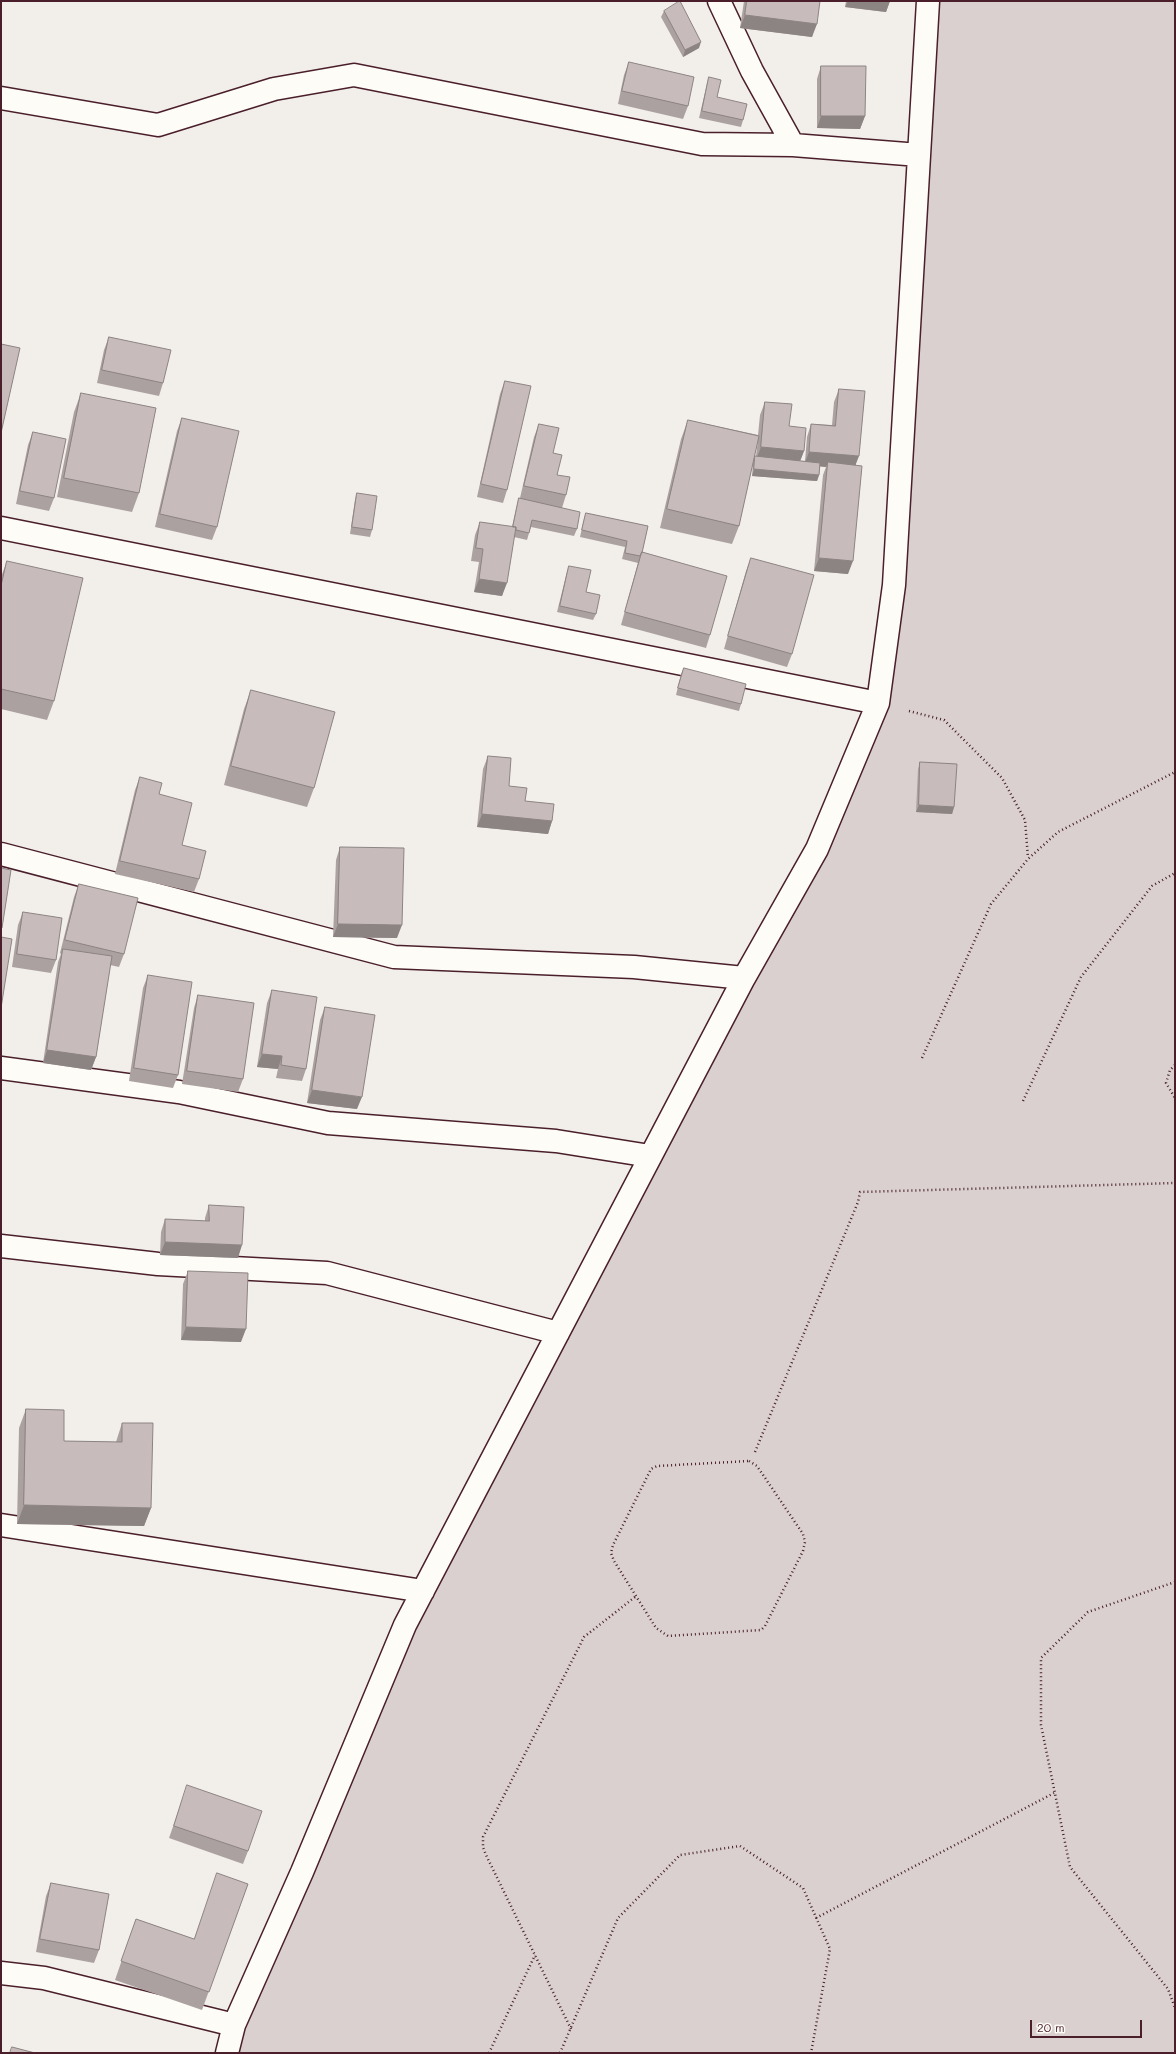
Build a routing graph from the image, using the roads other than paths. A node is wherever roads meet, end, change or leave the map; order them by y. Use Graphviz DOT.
graph roads {
  1 [pos="719,1"];
  2 [pos="928,1"];
  3 [pos="1,98"];
  4 [pos="793,145"];
  5 [pos="919,155"];
  6 [pos="1,528"];
  7 [pos="878,702"];
  8 [pos="1,854"];
  9 [pos="744,978"];
  10 [pos="1,1068"];
  11 [pos="650,1156"];
  12 [pos="1,1246"];
  13 [pos="558,1333"];
  14 [pos="1,1525"];
  15 [pos="423,1591"];
  16 [pos="1,1973"];
  17 [pos="234,2026"];
  18 [pos="227,2053"];
  1 -- 4 [label="street"];
  2 -- 5 [label="street"];
  3 -- 4 [label="street"];
  4 -- 5 [label="street"];
  5 -- 7 [label="street"];
  6 -- 7 [label="street"];
  7 -- 9 [label="street"];
  8 -- 9 [label="street"];
  9 -- 11 [label="street"];
  10 -- 11 [label="street"];
  11 -- 13 [label="street"];
  12 -- 13 [label="street"];
  13 -- 15 [label="street"];
  14 -- 15 [label="street"];
  15 -- 17 [label="street"];
  16 -- 17 [label="street"];
  17 -- 18 [label="street"];
}
